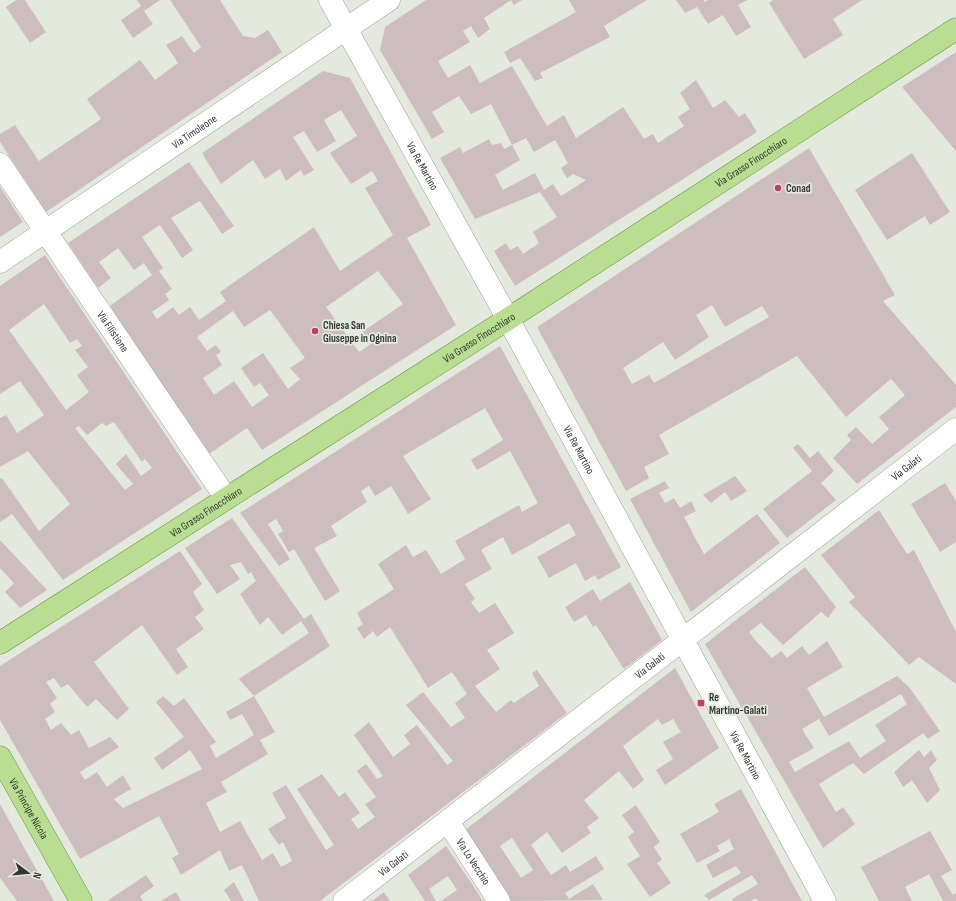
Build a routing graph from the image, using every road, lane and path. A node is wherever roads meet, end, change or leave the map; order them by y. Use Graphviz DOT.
graph roads {
  1 [pos="330,0"];
  2 [pos="389,0"];
  3 [pos="346,29"];
  4 [pos="956,29"];
  5 [pos="0,164"];
  6 [pos="45,232"];
  7 [pos="0,262"];
  8 [pos="508,319"];
  9 [pos="956,429"];
  10 [pos="226,498"];
  11 [pos="683,640"];
  12 [pos="0,643"];
  13 [pos="0,757"];
  14 [pos="448,822"];
  15 [pos="81,901"];
  16 [pos="344,901"];
  17 [pos="499,901"];
  18 [pos="826,901"];
  1 -- 3 [label="street, Via Re Martino"];
  2 -- 3 [label="street, Via Timoleone"];
  3 -- 6 [label="street, Via Timoleone"];
  3 -- 8 [label="street, Via Re Martino"];
  4 -- 8 [label="main road, Via Grasso Finocchiaro"];
  5 -- 6 [label="street, Via Filistione"];
  6 -- 7 [label="street, Via Timoleone"];
  6 -- 10 [label="street, Via Filistione"];
  8 -- 10 [label="main road, Via Grasso Finocchiaro"];
  8 -- 11 [label="street, Via Re Martino"];
  9 -- 11 [label="street, Via Galati"];
  10 -- 12 [label="main road, Via Grasso Finocchiaro"];
  11 -- 14 [label="street, Via Galati"];
  11 -- 18 [label="street, Via Re Martino"];
  13 -- 15 [label="main road, Via Principe Nicola"];
  14 -- 16 [label="street, Via Galati"];
  14 -- 17 [label="street, Via Lo Vecchio"];
}
